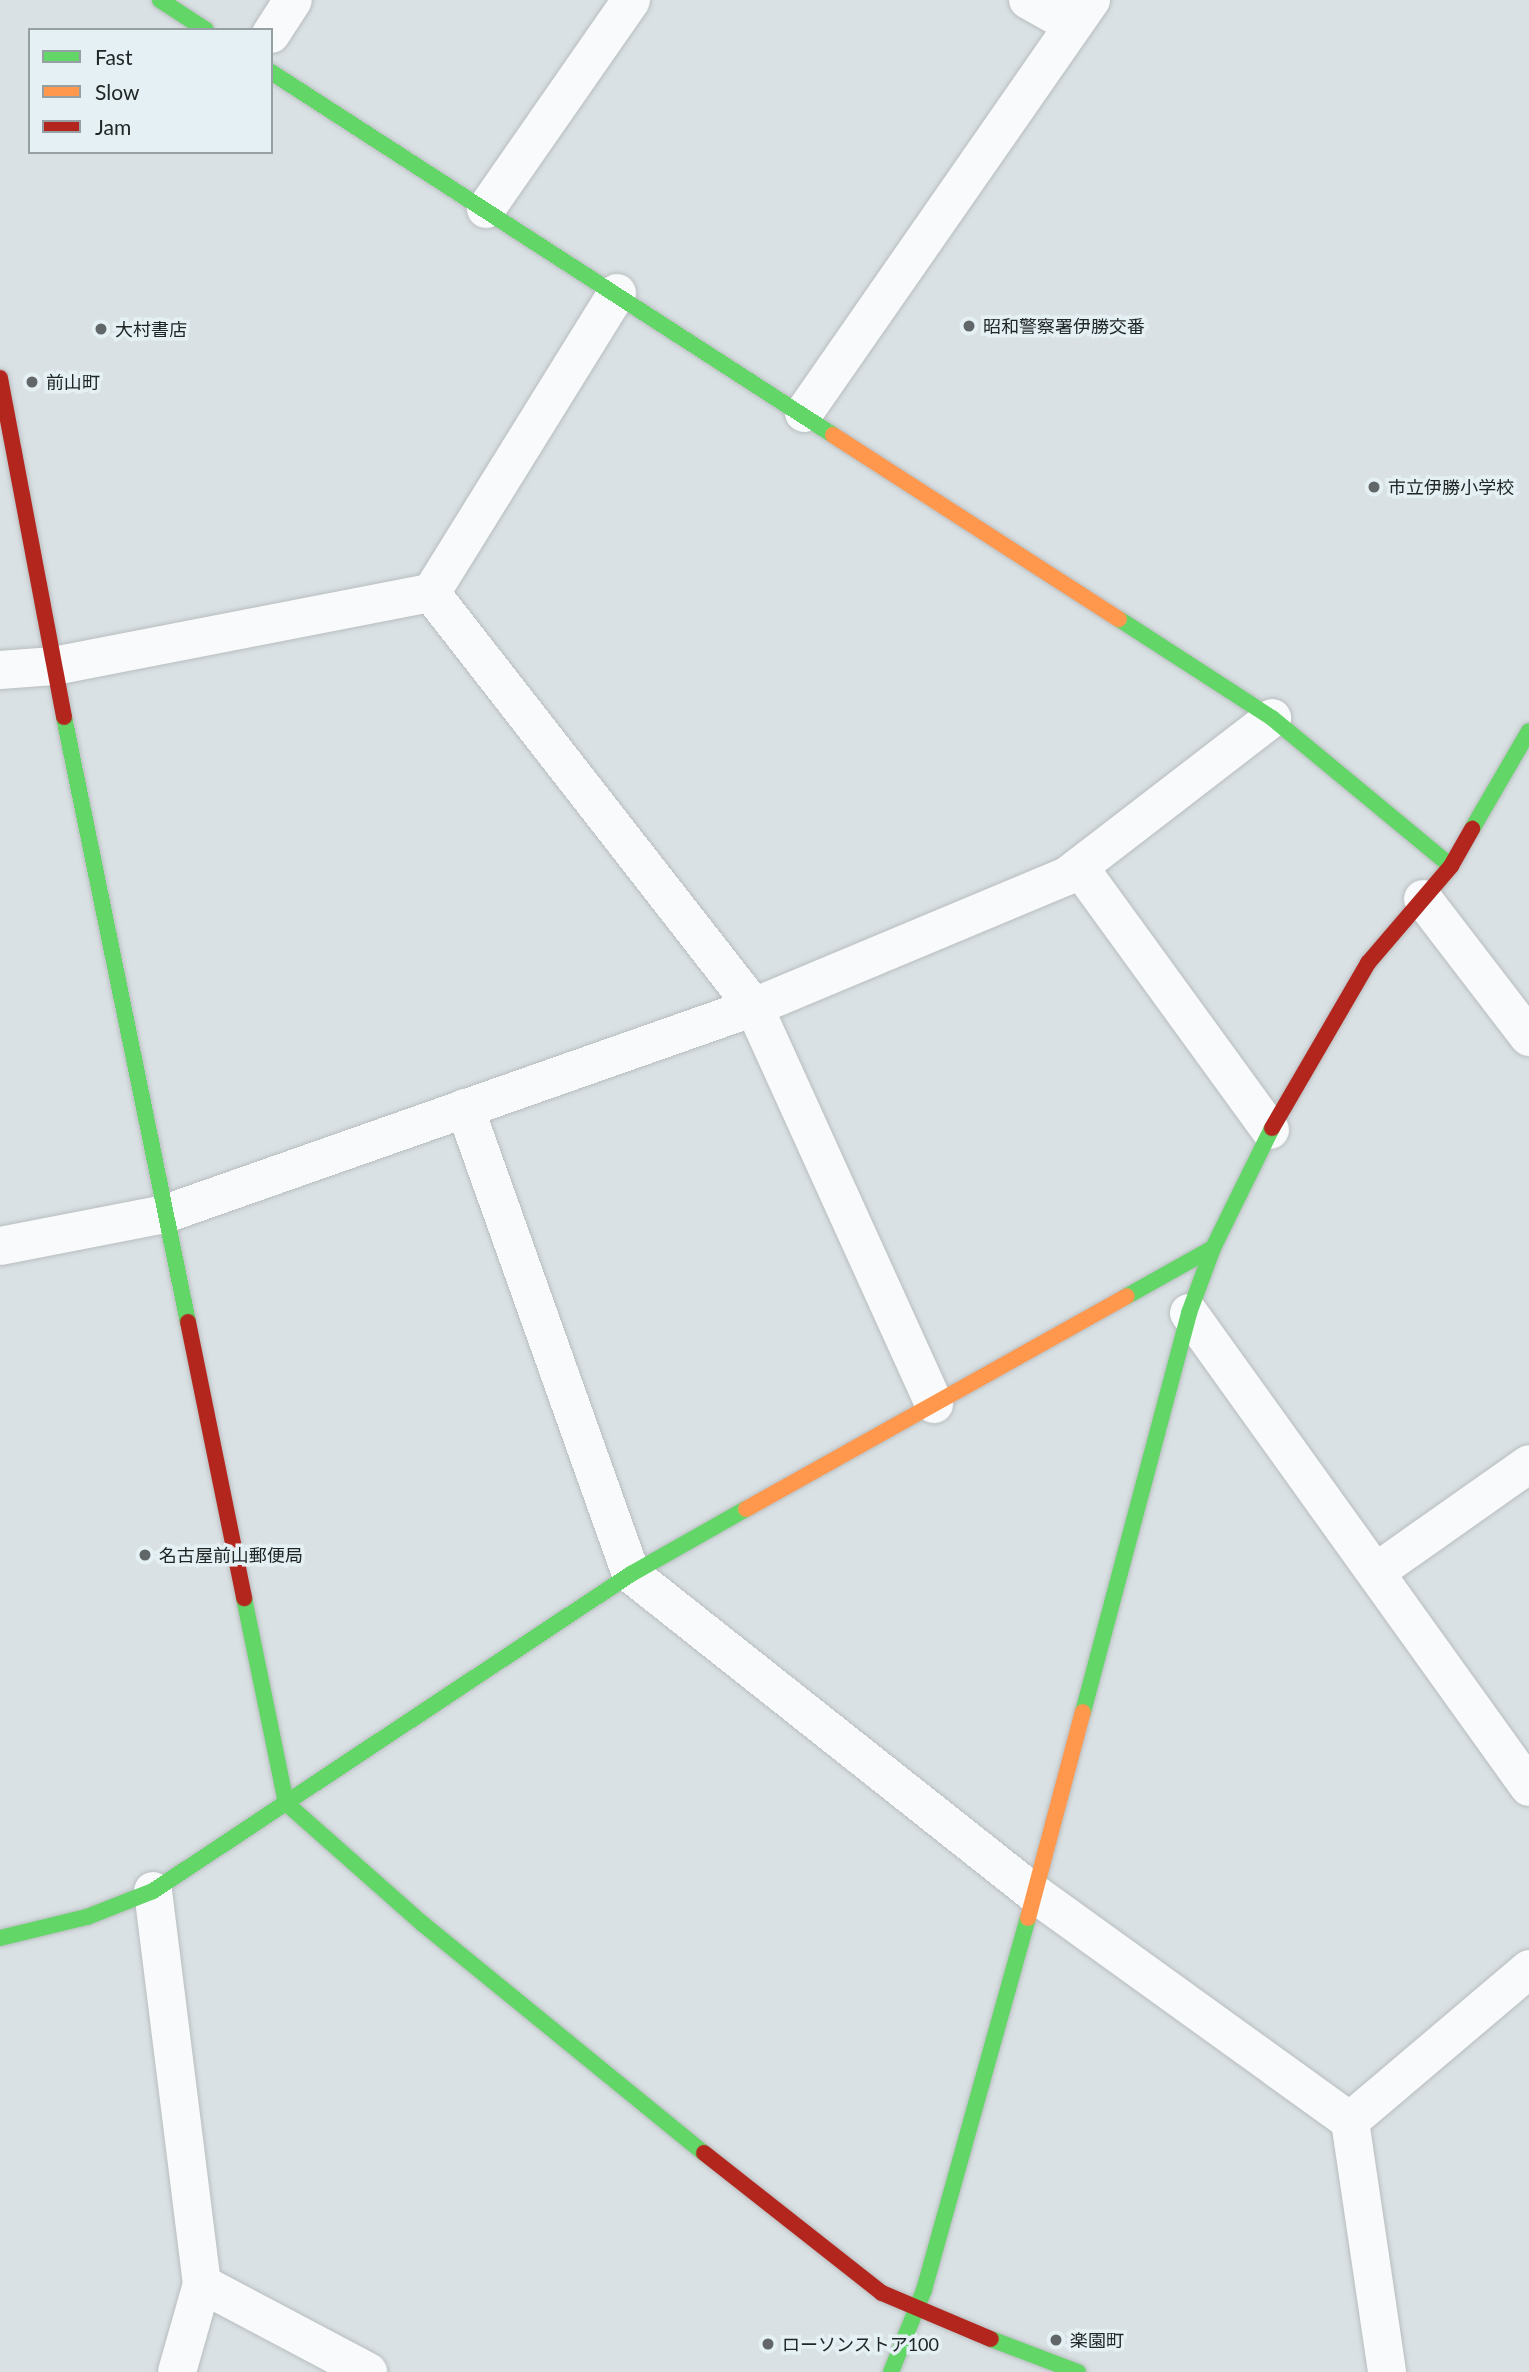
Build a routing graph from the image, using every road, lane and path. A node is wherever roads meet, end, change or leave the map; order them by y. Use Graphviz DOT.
graph roads {
  1 [pos="160,0"];
  2 [pos="293,0"];
  3 [pos="631,0"];
  4 [pos="1028,0"];
  5 [pos="1082,13"];
  6 [pos="203,28"];
  7 [pos="273,31"];
  8 [pos="273,73"];
  9 [pos="486,209"];
  10 [pos="617,293"];
  11 [pos="0,378"];
  12 [pos="804,413"];
  13 [pos="430,593"];
  14 [pos="54,666"];
  15 [pos="0,670"];
  16 [pos="1272,718"];
  17 [pos="1529,732"];
  18 [pos="1451,866"];
  19 [pos="1079,867"];
  20 [pos="1423,899"];
  21 [pos="754,1007"];
  22 [pos="1529,1037"];
  23 [pos="465,1108"];
  24 [pos="1270,1130"];
  25 [pos="165,1214"];
  26 [pos="0,1246"];
  27 [pos="1213,1248"];
  28 [pos="1189,1313"];
  29 [pos="934,1404"];
  30 [pos="1529,1464"];
  31 [pos="1376,1572"];
  32 [pos="631,1574"];
  33 [pos="1529,1787"];
  34 [pos="286,1803"];
  35 [pos="153,1891"];
  36 [pos="1035,1894"];
  37 [pos="0,1938"];
  38 [pos="1529,1969"];
  39 [pos="1350,2121"];
  40 [pos="202,2284"];
  41 [pos="917,2307"];
  42 [pos="177,2372"];
  43 [pos="368,2372"];
  44 [pos="891,2372"];
  45 [pos="1078,2372"];
  46 [pos="1387,2372"];
  1 -- 6 [label="street"];
  2 -- 7 [label="street"];
  3 -- 9 [label="street"];
  4 -- 5 [label="street"];
  5 -- 12 [label="street"];
  8 -- 9 [label="street"];
  9 -- 10 [label="street"];
  10 -- 12 [label="street"];
  10 -- 13 [label="street"];
  11 -- 14 [label="street"];
  12 -- 16 [label="street"];
  13 -- 14 [label="street"];
  13 -- 21 [label="street"];
  14 -- 15 [label="street"];
  14 -- 25 [label="street"];
  16 -- 18 [label="street"];
  16 -- 19 [label="street"];
  17 -- 18 [label="street"];
  18 -- 20 [label="street"];
  19 -- 21 [label="street"];
  19 -- 24 [label="street"];
  20 -- 22 [label="street"];
  20 -- 24 [label="street"];
  21 -- 23 [label="street"];
  21 -- 29 [label="street"];
  23 -- 25 [label="street"];
  23 -- 32 [label="street"];
  24 -- 27 [label="street"];
  25 -- 26 [label="street"];
  25 -- 34 [label="street"];
  27 -- 28 [label="street"];
  27 -- 29 [label="street"];
  28 -- 31 [label="street"];
  28 -- 36 [label="street"];
  29 -- 32 [label="street"];
  30 -- 31 [label="street"];
  31 -- 33 [label="street"];
  32 -- 34 [label="street"];
  32 -- 36 [label="street"];
  34 -- 35 [label="street"];
  34 -- 41 [label="street"];
  35 -- 37 [label="street"];
  35 -- 40 [label="street"];
  36 -- 39 [label="street"];
  36 -- 41 [label="street"];
  38 -- 39 [label="street"];
  39 -- 46 [label="street"];
  40 -- 42 [label="street"];
  40 -- 43 [label="street"];
  41 -- 44 [label="street"];
  41 -- 45 [label="street"];
}
